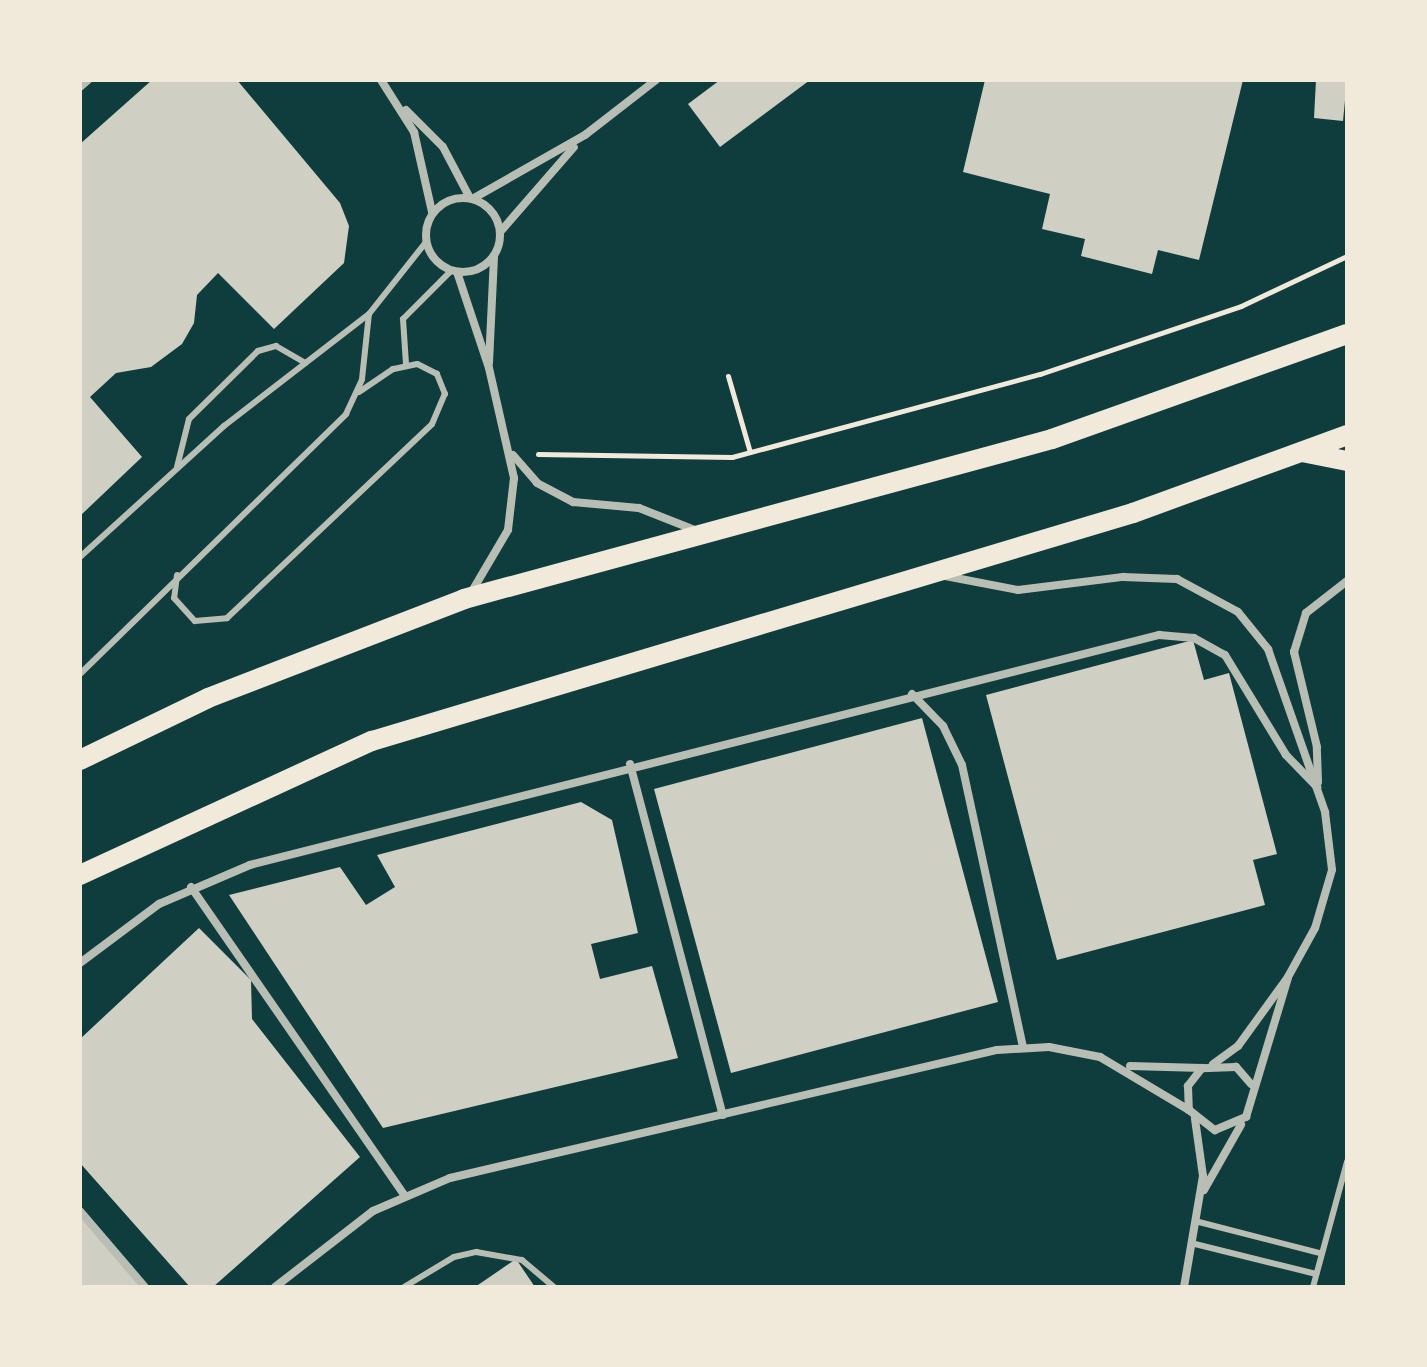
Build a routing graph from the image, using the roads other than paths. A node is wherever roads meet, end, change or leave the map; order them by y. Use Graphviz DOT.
graph roads {
  1 [pos="88,80"];
  2 [pos="381,80"];
  3 [pos="656,80"];
  4 [pos="80,87"];
  5 [pos="402,107"];
  6 [pos="585,135"];
  7 [pos="472,198"];
  8 [pos="432,212"];
  9 [pos="501,231"];
  10 [pos="426,242"];
  11 [pos="494,255"];
  12 [pos="454,271"];
  13 [pos="369,314"];
  14 [pos="1347,334"];
  15 [pos="305,363"];
  16 [pos="406,364"];
  17 [pos="489,368"];
  18 [pos="359,392"];
  19 [pos="1347,435"];
  20 [pos="1302,452"];
  21 [pos="513,454"];
  22 [pos="1347,461"];
  23 [pos="177,467"];
  24 [pos="699,532"];
  25 [pos="80,557"];
  26 [pos="932,572"];
  27 [pos="177,575"];
  28 [pos="1347,581"];
  29 [pos="464,599"];
  30 [pos="80,674"];
  31 [pos="912,694"];
  32 [pos="80,760"];
  33 [pos="630,764"];
  34 [pos="1317,787"];
  35 [pos="80,875"];
  36 [pos="191,887"];
  37 [pos="80,963"];
  38 [pos="1288,977"];
  39 [pos="1023,1047"];
  40 [pos="1213,1064"];
  41 [pos="1125,1066"];
  42 [pos="1202,1068"];
  43 [pos="1251,1084"];
  44 [pos="1189,1110"];
  45 [pos="723,1115"];
  46 [pos="1246,1117"];
  47 [pos="1195,1119"];
  48 [pos="1347,1162"];
  49 [pos="404,1195"];
  50 [pos="1201,1198"];
  51 [pos="80,1211"];
  52 [pos="1195,1221"];
  53 [pos="1191,1243"];
  54 [pos="1320,1253"];
  55 [pos="1316,1274"];
  56 [pos="145,1287"];
  57 [pos="275,1287"];
  58 [pos="404,1287"];
  59 [pos="554,1287"];
  60 [pos="1184,1287"];
  61 [pos="1313,1287"];
  1 -- 4 [label="street"];
  2 -- 5 [label="street"];
  3 -- 6 [label="street"];
  5 -- 7 [label="street"];
  5 -- 8 [label="street"];
  6 -- 7 [label="street"];
  6 -- 9 [label="street"];
  7 -- 8 [label="street"];
  7 -- 9 [label="street"];
  8 -- 10 [label="street"];
  9 -- 11 [label="street"];
  10 -- 12 [label="street"];
  10 -- 13 [label="lane"];
  11 -- 12 [label="street"];
  11 -- 17 [label="street"];
  12 -- 16 [label="lane"];
  12 -- 17 [label="street"];
  13 -- 15 [label="lane"];
  13 -- 18 [label="lane"];
  14 -- 24 [label="main road"];
  15 -- 23 [label="lane"];
  15 -- 23 [label="lane"];
  16 -- 18 [label="lane"];
  16 -- 27 [label="lane"];
  17 -- 21 [label="street"];
  18 -- 27 [label="lane"];
  19 -- 20 [label="main road"];
  20 -- 22 [label="main road"];
  20 -- 26 [label="main road"];
  21 -- 24 [label="street"];
  21 -- 29 [label="street"];
  23 -- 25 [label="lane"];
  24 -- 29 [label="main road"];
  26 -- 34 [label="street"];
  26 -- 35 [label="main road"];
  27 -- 30 [label="lane"];
  28 -- 34 [label="street"];
  29 -- 32 [label="main road"];
  31 -- 33 [label="street"];
  31 -- 34 [label="street"];
  31 -- 39 [label="street"];
  33 -- 36 [label="street"];
  33 -- 45 [label="street"];
  34 -- 38 [label="street"];
  36 -- 37 [label="street"];
  36 -- 49 [label="street"];
  38 -- 40 [label="street"];
  38 -- 43 [label="street"];
  39 -- 41 [label="street"];
  39 -- 45 [label="street"];
  40 -- 42 [label="street"];
  40 -- 43 [label="street"];
  41 -- 42 [label="street"];
  41 -- 44 [label="street"];
  42 -- 44 [label="street"];
  43 -- 46 [label="street"];
  44 -- 47 [label="street"];
  45 -- 49 [label="street"];
  46 -- 47 [label="street"];
  46 -- 50 [label="street"];
  47 -- 50 [label="street"];
  48 -- 54 [label="lane"];
  49 -- 57 [label="street"];
  50 -- 52 [label="street"];
  51 -- 56 [label="street"];
  52 -- 53 [label="street"];
  52 -- 54 [label="lane"];
  53 -- 55 [label="lane"];
  53 -- 60 [label="street"];
  54 -- 55 [label="lane"];
  55 -- 61 [label="lane"];
  58 -- 59 [label="lane"];
}
